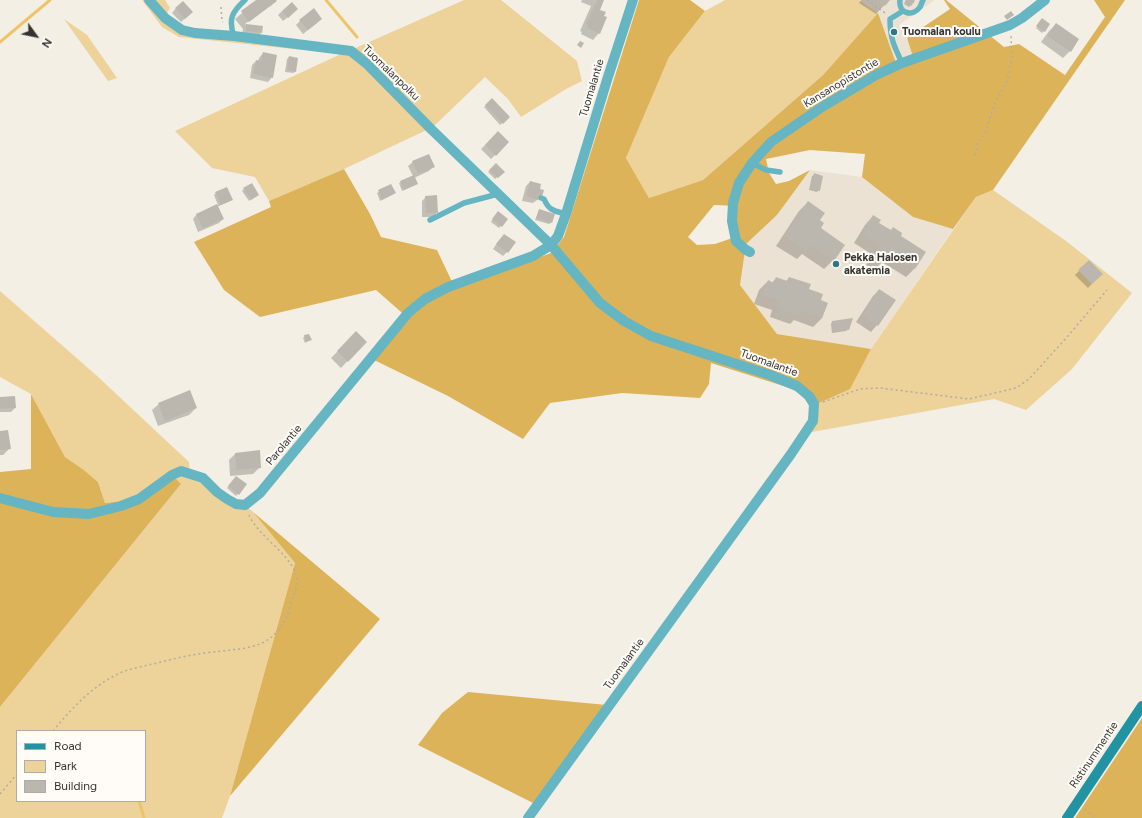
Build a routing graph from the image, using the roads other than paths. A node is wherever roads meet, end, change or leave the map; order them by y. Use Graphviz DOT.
graph roads {
  1 [pos="149,0"];
  2 [pos="245,0"];
  3 [pos="633,0"];
  4 [pos="900,0"];
  5 [pos="923,0"];
  6 [pos="1045,0"];
  7 [pos="903,11"];
  8 [pos="234,36"];
  9 [pos="902,63"];
  10 [pos="752,163"];
  11 [pos="780,172"];
  12 [pos="498,194"];
  13 [pos="541,198"];
  14 [pos="566,214"];
  15 [pos="430,220"];
  16 [pos="551,245"];
  17 [pos="750,252"];
  18 [pos="0,498"];
  19 [pos="1142,706"];
  20 [pos="528,818"];
  21 [pos="1067,818"];
  1 -- 8 [label="street, Tuomalanpolku"];
  2 -- 8 [label="lane"];
  3 -- 14 [label="street, Tuomalantie"];
  4 -- 7 [label="lane"];
  5 -- 7 [label="lane"];
  6 -- 9 [label="street, Kansanopistontie"];
  7 -- 9 [label="lane"];
  8 -- 12 [label="street, Tuomalanpolku"];
  9 -- 10 [label="street, Kansanopistontie"];
  10 -- 11 [label="lane"];
  10 -- 17 [label="street, Kansanopistontie"];
  12 -- 15 [label="lane"];
  12 -- 16 [label="street, Tuomalanpolku"];
  13 -- 14 [label="lane"];
  14 -- 16 [label="street, Tuomalantie"];
  16 -- 18 [label="street, Parolantie"];
  16 -- 20 [label="street, Tuomalantie"];
  19 -- 21 [label="street, Ristinummentie"];
}
